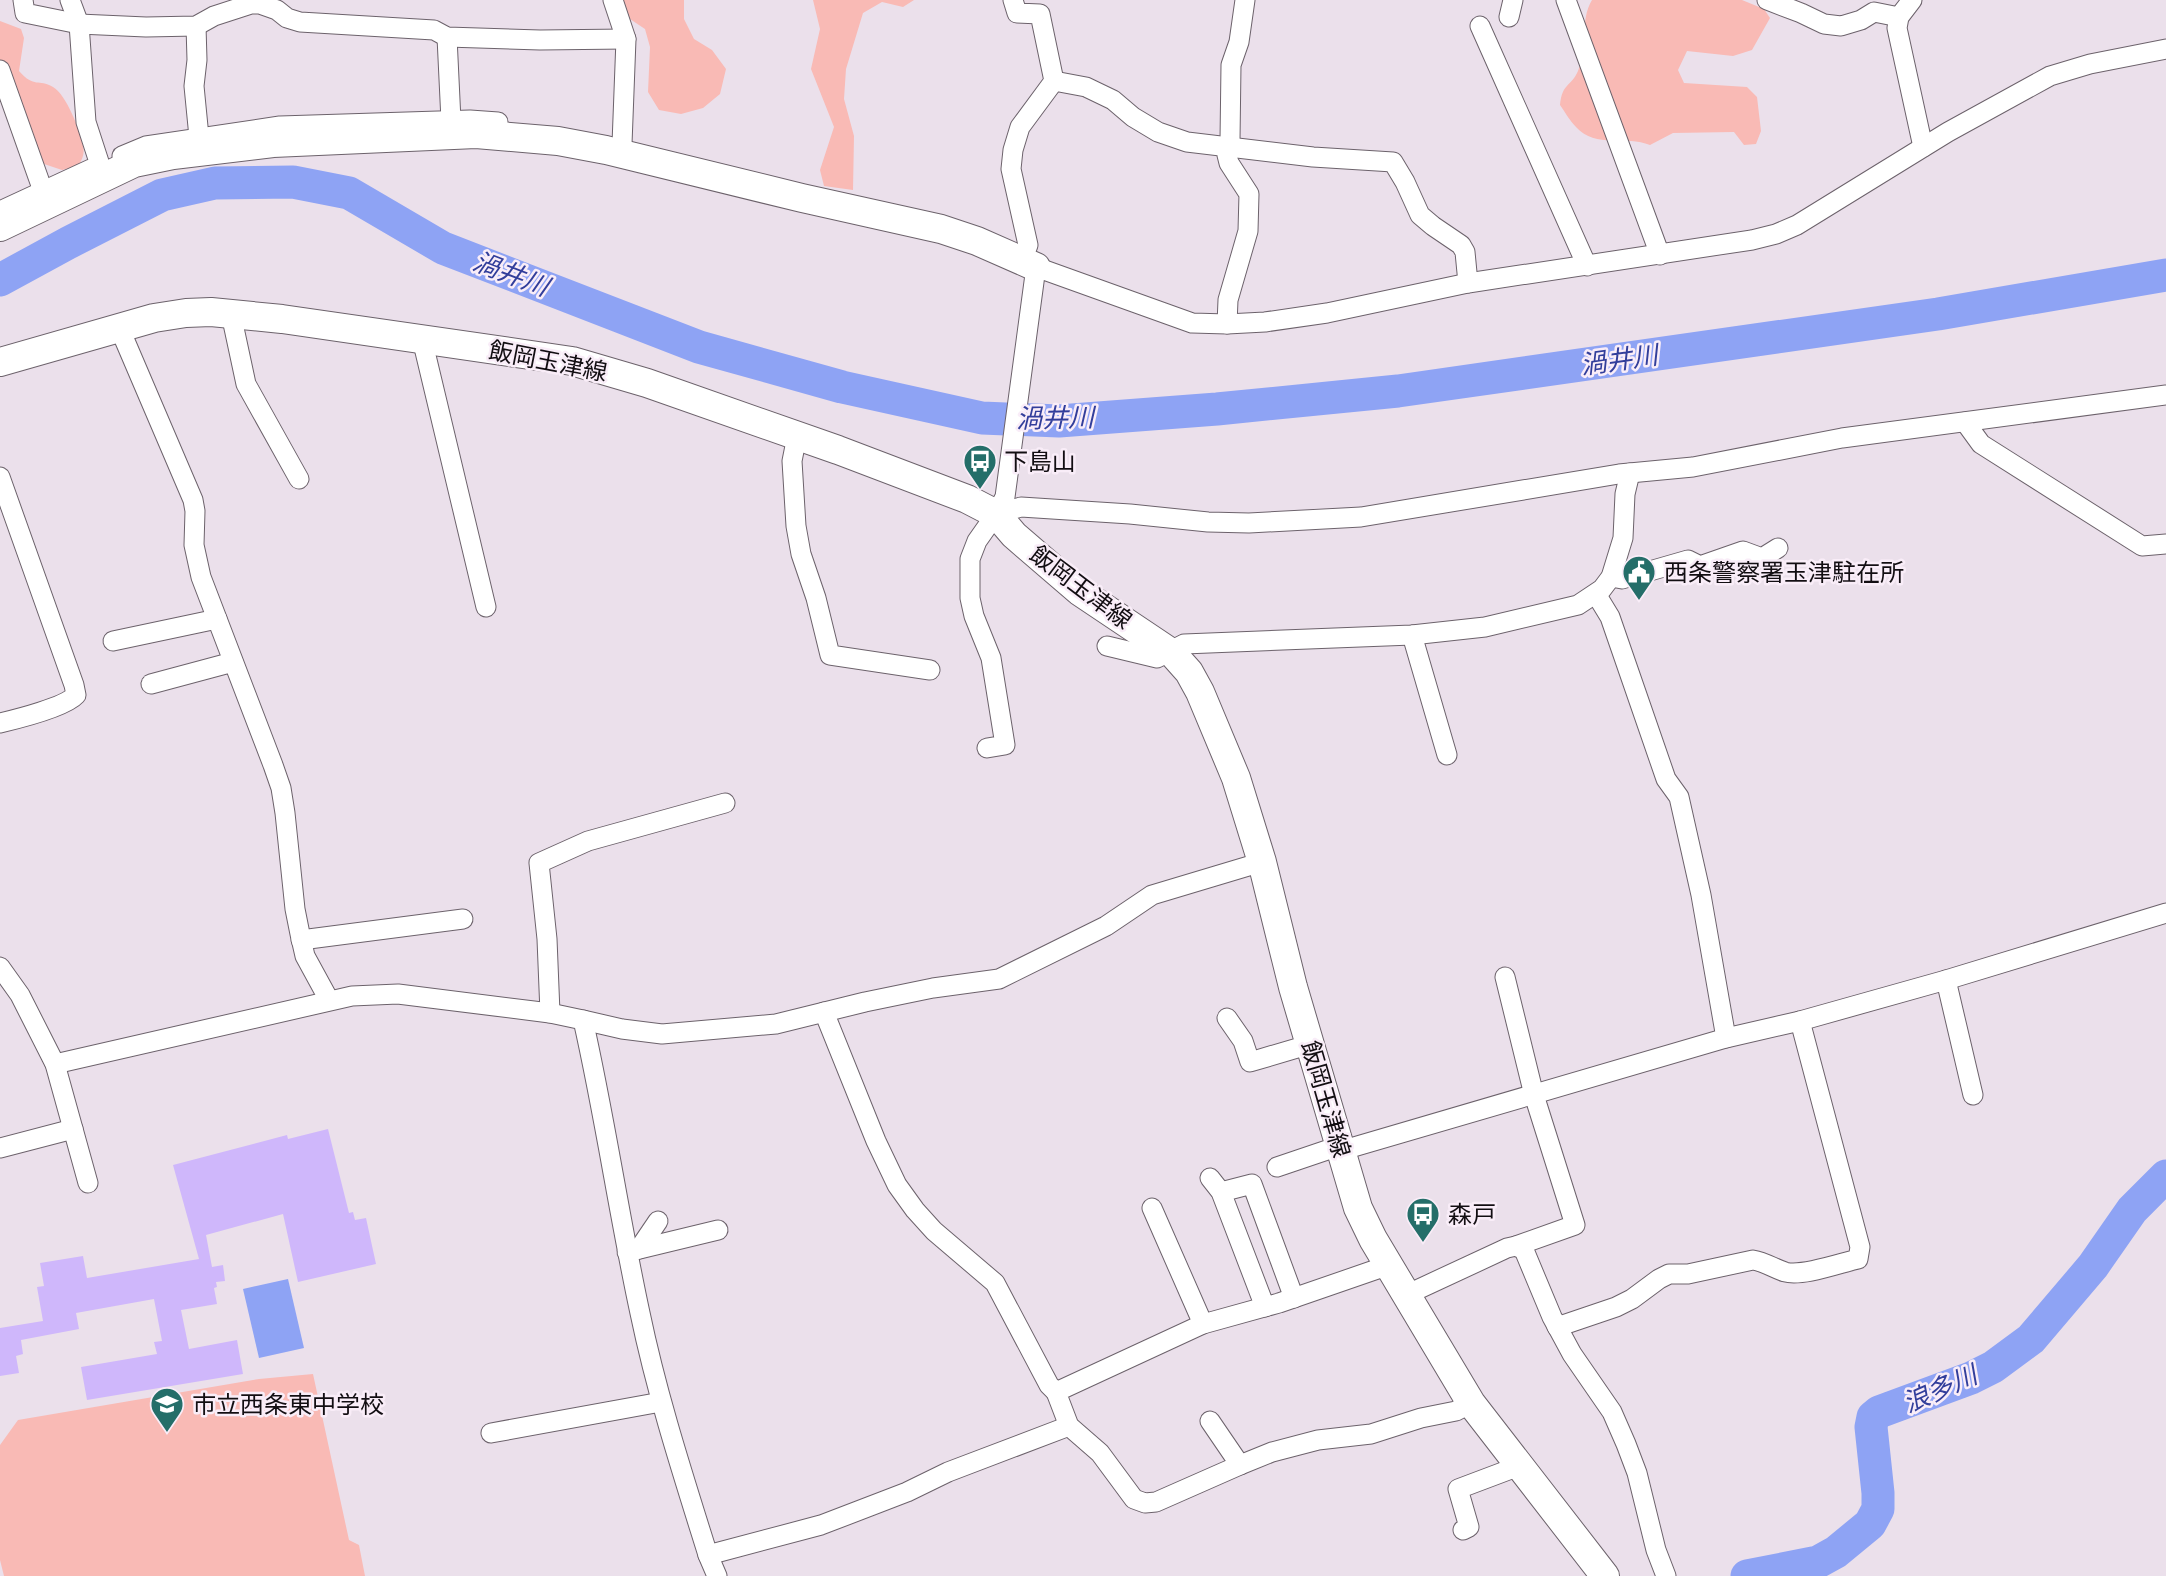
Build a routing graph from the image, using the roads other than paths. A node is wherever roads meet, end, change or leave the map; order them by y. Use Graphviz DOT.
graph roads {
  1 [pos="23,0"];
  2 [pos="70,0"];
  3 [pos="613,0"];
  4 [pos="1013,0"];
  5 [pos="1245,0"];
  6 [pos="1566,0"];
  7 [pos="1767,0"];
  8 [pos="1912,0"];
  9 [pos="248,3"];
  10 [pos="1803,6"];
  11 [pos="1899,17"];
  12 [pos="79,24"];
  13 [pos="196,26"];
  14 [pos="1480,26"];
  15 [pos="447,37"];
  16 [pos="626,39"];
  17 [pos="2166,49"];
  18 [pos="0,70"];
  19 [pos="1054,81"];
  20 [pos="451,121"];
  21 [pos="199,137"];
  22 [pos="622,145"];
  23 [pos="1923,147"];
  24 [pos="1228,148"];
  25 [pos="663,164"];
  26 [pos="100,165"];
  27 [pos="43,191"];
  28 [pos="0,211"];
  29 [pos="0,227"];
  30 [pos="1660,255"];
  31 [pos="1029,264"];
  32 [pos="1587,266"];
  33 [pos="1468,283"];
  34 [pos="231,314"];
  35 [pos="1227,324"];
  36 [pos="119,327"];
  37 [pos="422,339"];
  38 [pos="0,362"];
  39 [pos="2166,395"];
  40 [pos="1965,422"];
  41 [pos="797,436"];
  42 [pos="1630,473"];
  43 [pos="0,477"];
  44 [pos="299,479"];
  45 [pos="1001,505"];
  46 [pos="2166,544"];
  47 [pos="1778,548"];
  48 [pos="1611,577"];
  49 [pos="1596,594"];
  50 [pos="486,607"];
  51 [pos="217,619"];
  52 [pos="1412,635"];
  53 [pos="113,641"];
  54 [pos="1107,646"];
  55 [pos="1169,651"];
  56 [pos="233,662"];
  57 [pos="930,670"];
  58 [pos="151,684"];
  59 [pos="0,723"];
  60 [pos="987,748"];
  61 [pos="1447,755"];
  62 [pos="725,803"];
  63 [pos="1262,862"];
  64 [pos="2166,913"];
  65 [pos="463,919"];
  66 [pos="301,940"];
  67 [pos="0,967"];
  68 [pos="1505,977"];
  69 [pos="1946,980"];
  70 [pos="329,1000"];
  71 [pos="824,1012"];
  72 [pos="550,1013"];
  73 [pos="1227,1018"];
  74 [pos="583,1020"];
  75 [pos="1800,1021"];
  76 [pos="1726,1038"];
  77 [pos="1311,1044"];
  78 [pos="55,1064"];
  79 [pos="1534,1094"];
  80 [pos="1973,1095"];
  81 [pos="73,1129"];
  82 [pos="0,1148"];
  83 [pos="1339,1148"];
  84 [pos="1277,1167"];
  85 [pos="89,1183"];
  86 [pos="1152,1208"];
  87 [pos="658,1221"];
  88 [pos="718,1230"];
  89 [pos="1516,1246"];
  90 [pos="633,1250"];
  91 [pos="1389,1265"];
  92 [pos="1406,1295"];
  93 [pos="1294,1298"];
  94 [pos="1265,1307"];
  95 [pos="1203,1324"];
  96 [pos="1557,1326"];
  97 [pos="1056,1392"];
  98 [pos="661,1402"];
  99 [pos="1471,1402"];
  100 [pos="1210,1421"];
  101 [pos="1069,1426"];
  102 [pos="491,1433"];
  103 [pos="1240,1465"];
  104 [pos="1519,1466"];
  105 [pos="1463,1530"];
  106 [pos="708,1555"];
  107 [pos="717,1576"];
  108 [pos="1605,1576"];
  109 [pos="1667,1576"];
  1 -- 12 [label="street"];
  2 -- 12 [label="street"];
  3 -- 16 [label="street"];
  4 -- 19 [label="street"];
  5 -- 24 [label="street"];
  6 -- 30 [label="street"];
  7 -- 10 [label="street"];
  8 -- 11 [label="street"];
  9 -- 13 [label="street"];
  9 -- 15 [label="street"];
  10 -- 11 [label="street"];
  11 -- 23 [label="street"];
  12 -- 13 [label="street"];
  12 -- 26 [label="street"];
  13 -- 21 [label="street"];
  14 -- 32 [label="street"];
  15 -- 16 [label="street"];
  15 -- 20 [label="street"];
  16 -- 22 [label="street"];
  17 -- 23 [label="street"];
  18 -- 27 [label="street"];
  19 -- 24 [label="street"];
  19 -- 31 [label="street"];
  20 -- 21 [label="street"];
  20 -- 22 [label="street"];
  21 -- 26 [label="street"];
  22 -- 25 [label="street"];
  23 -- 30 [label="street"];
  24 -- 33 [label="street"];
  24 -- 35 [label="street"];
  25 -- 29 [label="main road"];
  25 -- 31 [label="main road"];
  26 -- 27 [label="street"];
  27 -- 28 [label="street"];
  30 -- 32 [label="street"];
  31 -- 35 [label="street"];
  31 -- 45 [label="street"];
  32 -- 33 [label="street"];
  33 -- 35 [label="street"];
  34 -- 36 [label="main road, 飯岡玉津線"];
  34 -- 37 [label="main road, 飯岡玉津線"];
  34 -- 44 [label="street"];
  36 -- 38 [label="main road, 飯岡玉津線"];
  36 -- 51 [label="street"];
  37 -- 41 [label="main road, 飯岡玉津線"];
  37 -- 50 [label="street"];
  39 -- 40 [label="street"];
  40 -- 42 [label="street"];
  40 -- 46 [label="street"];
  41 -- 45 [label="main road, 飯岡玉津線"];
  41 -- 57 [label="street"];
  42 -- 45 [label="street"];
  42 -- 48 [label="street"];
  43 -- 59 [label="street"];
  45 -- 55 [label="main road, 飯岡玉津線"];
  45 -- 60 [label="street"];
  47 -- 48 [label="street"];
  48 -- 49 [label="street"];
  49 -- 52 [label="street"];
  49 -- 76 [label="street"];
  51 -- 53 [label="street"];
  51 -- 56 [label="street"];
  52 -- 55 [label="street"];
  52 -- 61 [label="street"];
  54 -- 55 [label="street"];
  55 -- 63 [label="main road, 飯岡玉津線"];
  56 -- 58 [label="street"];
  56 -- 66 [label="street"];
  62 -- 72 [label="street"];
  63 -- 71 [label="street"];
  63 -- 77 [label="main road, 飯岡玉津線"];
  64 -- 69 [label="street"];
  65 -- 66 [label="street"];
  66 -- 70 [label="street"];
  67 -- 78 [label="street"];
  68 -- 79 [label="street"];
  69 -- 75 [label="street"];
  69 -- 80 [label="street"];
  70 -- 72 [label="street"];
  70 -- 78 [label="street"];
  71 -- 74 [label="street"];
  71 -- 97 [label="street"];
  72 -- 74 [label="street"];
  73 -- 77 [label="street"];
  74 -- 90 [label="street"];
  75 -- 76 [label="street"];
  75 -- 96 [label="street"];
  76 -- 79 [label="street"];
  77 -- 83 [label="main road, 飯岡玉津線"];
  78 -- 81 [label="street"];
  79 -- 83 [label="street"];
  79 -- 89 [label="street"];
  81 -- 82 [label="street"];
  81 -- 85 [label="street"];
  83 -- 84 [label="street"];
  83 -- 91 [label="main road, 飯岡玉津線"];
  86 -- 95 [label="street"];
  87 -- 90 [label="street"];
  88 -- 90 [label="street"];
  89 -- 92 [label="street"];
  89 -- 96 [label="street"];
  90 -- 98 [label="street"];
  91 -- 92 [label="main road, 飯岡玉津線"];
  91 -- 93 [label="street"];
  92 -- 99 [label="main road, 飯岡玉津線"];
  93 -- 94 [label="street"];
  93 -- 94 [label="street"];
  94 -- 95 [label="street"];
  95 -- 97 [label="street"];
  96 -- 109 [label="street"];
  97 -- 101 [label="street"];
  98 -- 102 [label="street"];
  98 -- 106 [label="street"];
  99 -- 103 [label="street"];
  99 -- 104 [label="main road, 飯岡玉津線"];
  100 -- 103 [label="street"];
  101 -- 103 [label="street"];
  101 -- 106 [label="street"];
  104 -- 105 [label="street"];
  104 -- 108 [label="main road, 飯岡玉津線"];
  106 -- 107 [label="street"];
}
